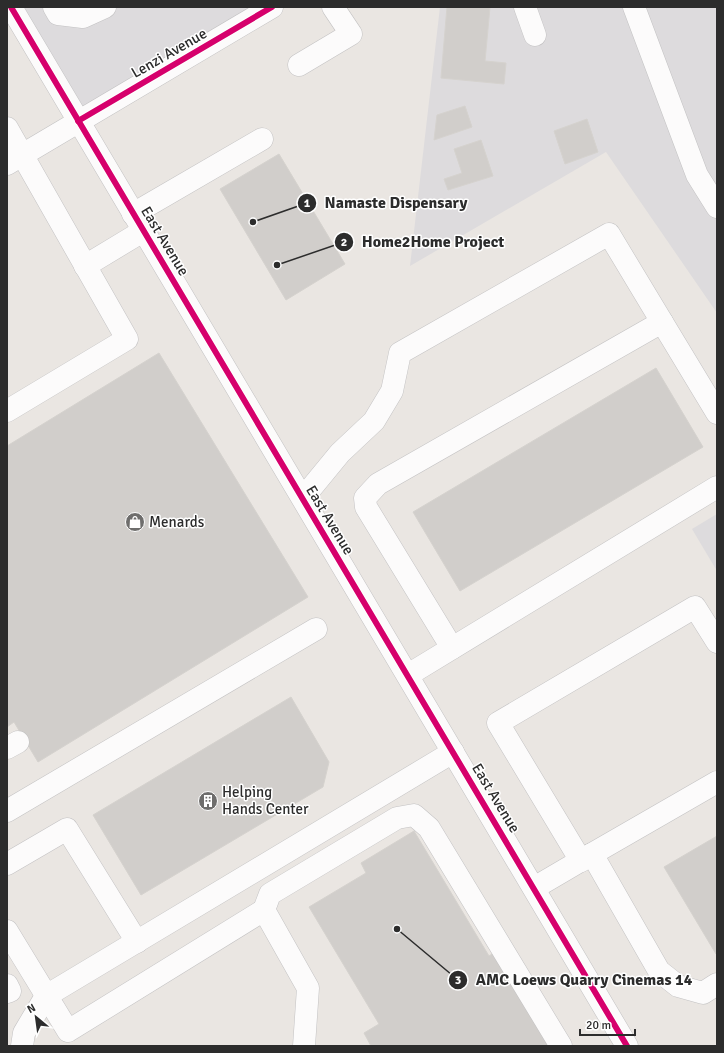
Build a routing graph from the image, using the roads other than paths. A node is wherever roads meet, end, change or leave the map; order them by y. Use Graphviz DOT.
graph roads {
  1 [pos="11,7"];
  2 [pos="54,7"];
  3 [pos="105,7"];
  4 [pos="272,7"];
  5 [pos="333,7"];
  6 [pos="525,7"];
  7 [pos="634,7"];
  8 [pos="241,15"];
  9 [pos="535,35"];
  10 [pos="299,65"];
  11 [pos="78,121"];
  12 [pos="7,128"];
  13 [pos="262,139"];
  14 [pos="15,160"];
  15 [pos="717,207"];
  16 [pos="138,222"];
  17 [pos="85,266"];
  18 [pos="662,322"];
  19 [pos="7,411"];
  20 [pos="717,413"];
  21 [pos="717,487"];
  22 [pos="303,498"];
  23 [pos="316,629"];
  24 [pos="717,642"];
  25 [pos="452,648"];
  26 [pos="408,675"];
  27 [pos="453,752"];
  28 [pos="717,782"];
  29 [pos="7,810"];
  30 [pos="586,858"];
  31 [pos="7,864"];
  32 [pos="534,888"];
  33 [pos="264,910"];
  34 [pos="7,931"];
  35 [pos="137,942"];
  36 [pos="717,984"];
  37 [pos="7,985"];
  38 [pos="7,992"];
  39 [pos="46,996"];
  40 [pos="22,1046"];
  41 [pos="304,1046"];
  42 [pos="561,1046"];
  43 [pos="627,1046"];
  1 -- 11 [label="street, East Avenue"];
  2 -- 3 [label="street"];
  4 -- 8 [label="street, Lenzi Avenue"];
  5 -- 10 [label="street"];
  6 -- 9 [label="street"];
  7 -- 15 [label="street"];
  8 -- 11 [label="street, Lenzi Avenue"];
  11 -- 14 [label="street, Lenzi Avenue"];
  11 -- 16 [label="street, East Avenue"];
  12 -- 14 [label="street"];
  13 -- 16 [label="street"];
  14 -- 17 [label="street"];
  16 -- 17 [label="street"];
  16 -- 22 [label="street, East Avenue"];
  17 -- 19 [label="street"];
  18 -- 20 [label="street"];
  18 -- 22 [label="street"];
  18 -- 25 [label="street"];
  21 -- 25 [label="street"];
  22 -- 26 [label="street, East Avenue"];
  23 -- 29 [label="street"];
  24 -- 30 [label="street"];
  25 -- 26 [label="street"];
  26 -- 27 [label="street, East Avenue"];
  27 -- 32 [label="street, East Avenue"];
  27 -- 35 [label="street"];
  28 -- 30 [label="street"];
  30 -- 32 [label="street"];
  30 -- 36 [label="street"];
  31 -- 35 [label="street"];
  32 -- 43 [label="street, East Avenue"];
  33 -- 39 [label="street"];
  33 -- 41 [label="street"];
  33 -- 42 [label="street"];
  34 -- 39 [label="street"];
  35 -- 39 [label="street"];
  37 -- 38 [label="street"];
  39 -- 40 [label="street"];
}
